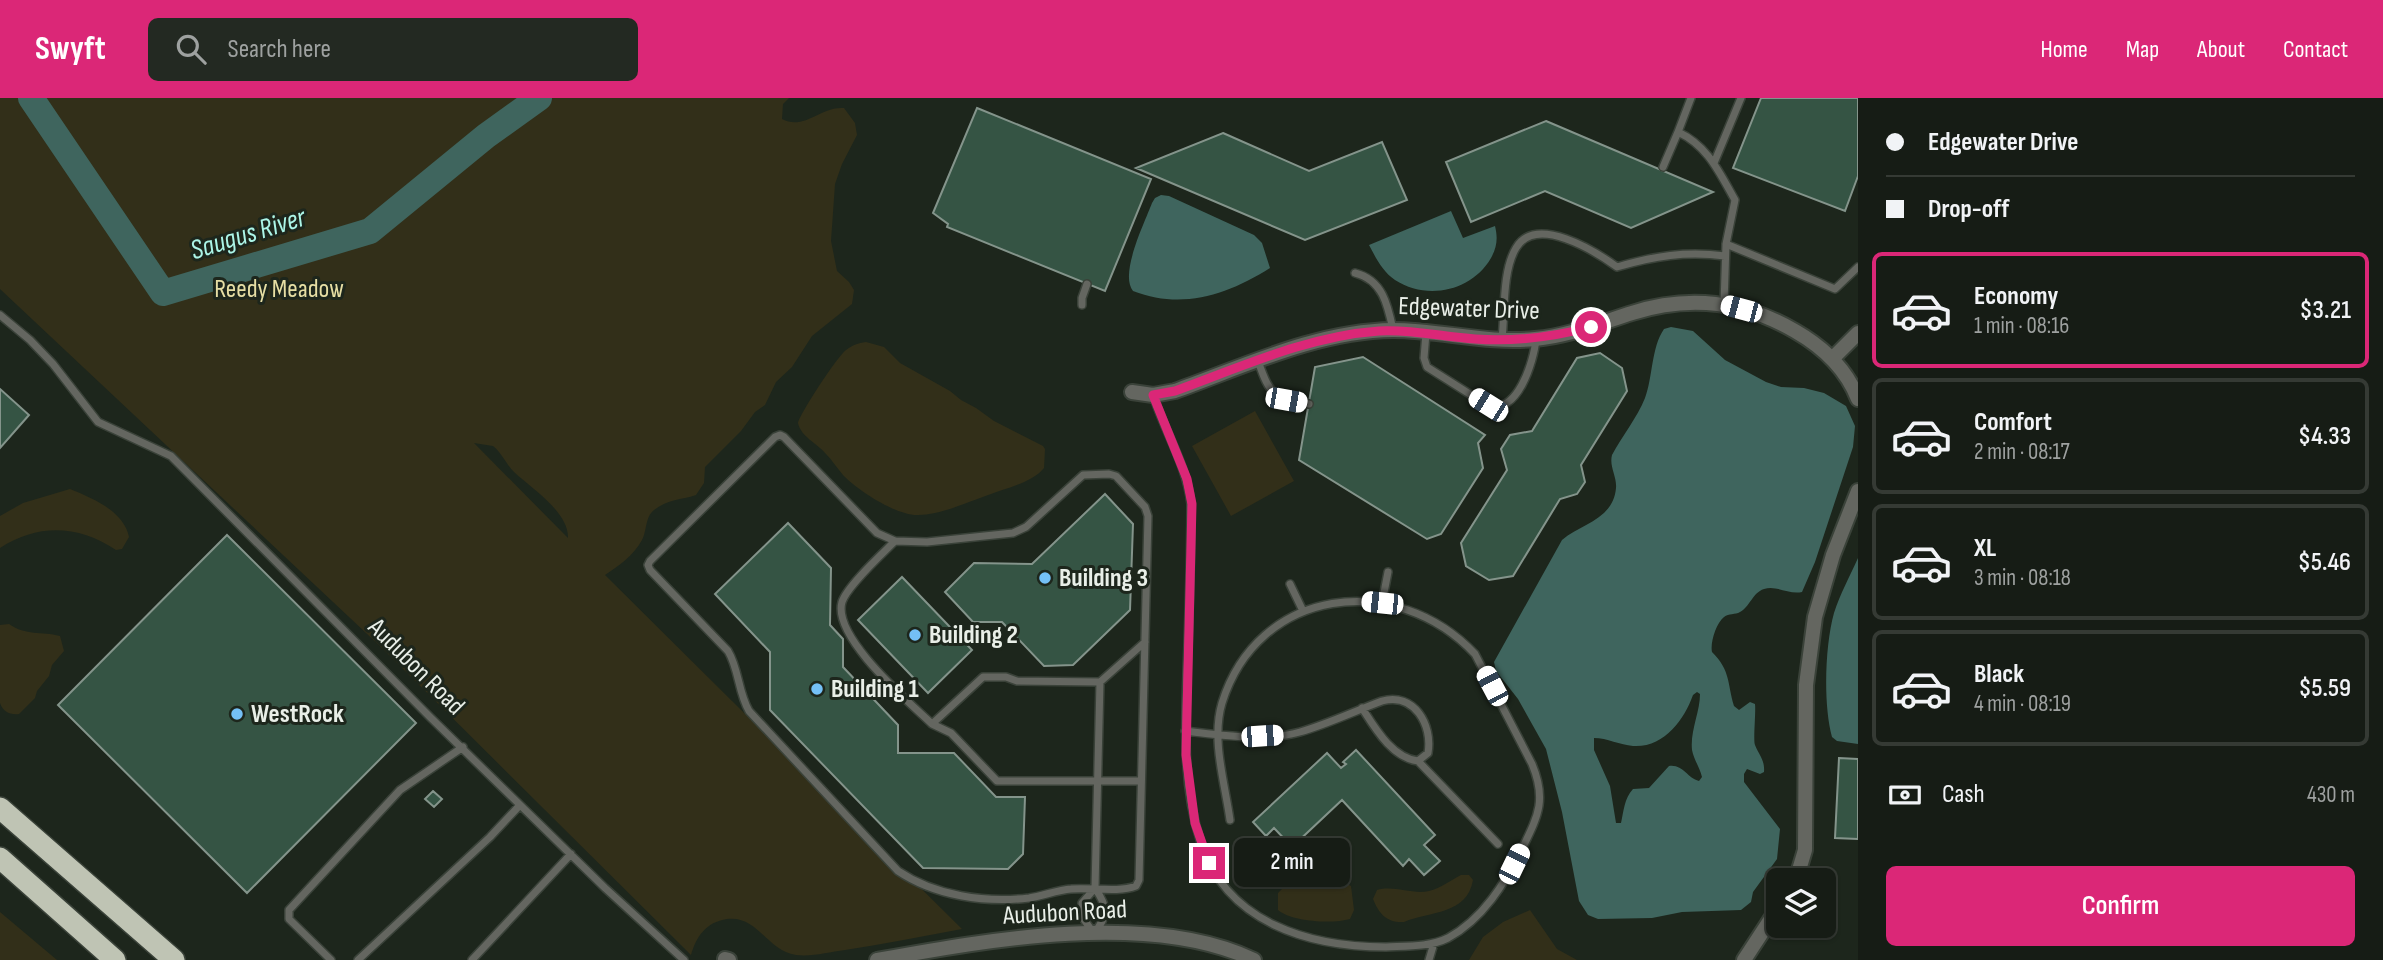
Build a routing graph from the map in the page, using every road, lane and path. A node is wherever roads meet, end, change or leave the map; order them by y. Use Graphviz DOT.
graph roads {
  1 [pos="1691,98"];
  2 [pos="1741,98"];
  3 [pos="1678,132"];
  4 [pos="1714,163"];
  5 [pos="1663,167"];
  6 [pos="1726,244"];
  7 [pos="1725,256"];
  8 [pos="1858,267"];
  9 [pos="1355,273"];
  10 [pos="1087,284"];
  11 [pos="1724,304"];
  12 [pos="1082,305"];
  13 [pos="0,315"];
  14 [pos="1393,330"];
  15 [pos="1426,333"];
  16 [pos="1858,333"];
  17 [pos="1536,339"];
  18 [pos="1502,340"];
  19 [pos="1833,358"];
  20 [pos="1258,361"];
  21 [pos="1132,392"];
  22 [pos="1153,395"];
  23 [pos="1858,399"];
  24 [pos="1308,404"];
  25 [pos="1858,491"];
  26 [pos="895,541"];
  27 [pos="1388,572"];
  28 [pos="1290,584"];
  29 [pos="1382,603"];
  30 [pos="1303,611"];
  31 [pos="1145,642"];
  32 [pos="1100,682"];
  33 [pos="1362,708"];
  34 [pos="932,724"];
  35 [pos="1185,731"];
  36 [pos="1218,734"];
  37 [pos="463,747"];
  38 [pos="1418,761"];
  39 [pos="1096,781"];
  40 [pos="1142,781"];
  41 [pos="520,805"];
  42 [pos="0,808"];
  43 [pos="1230,820"];
  44 [pos="1497,844"];
  45 [pos="571,854"];
  46 [pos="0,858"];
  47 [pos="1800,868"];
  48 [pos="1095,888"];
  49 [pos="1766,926"];
  50 [pos="1094,934"];
  51 [pos="1434,943"];
  52 [pos="951,954"];
  53 [pos="116,960"];
  54 [pos="174,960"];
  55 [pos="331,960"];
  56 [pos="358,960"];
  57 [pos="472,960"];
  58 [pos="684,960"];
  59 [pos="877,960"];
  60 [pos="1254,960"];
  61 [pos="1429,960"];
  62 [pos="1744,960"];
  1 -- 3 [label="lane"];
  2 -- 4 [label="lane"];
  3 -- 4 [label="lane"];
  3 -- 5 [label="lane"];
  4 -- 6 [label="lane"];
  6 -- 7 [label="lane"];
  6 -- 8 [label="lane"];
  7 -- 11 [label="lane"];
  7 -- 18 [label="lane"];
  9 -- 14 [label="lane"];
  10 -- 12 [label="lane"];
  11 -- 17 [label="street, Edgewater Drive"];
  11 -- 19 [label="street, Edgewater Drive"];
  13 -- 37 [label="lane, Audubon Road"];
  14 -- 15 [label="street, Edgewater Drive"];
  14 -- 20 [label="street, Edgewater Drive"];
  15 -- 17 [label="lane"];
  15 -- 18 [label="street, Edgewater Drive"];
  16 -- 19 [label="street"];
  17 -- 18 [label="street, Edgewater Drive"];
  19 -- 23 [label="street, Edgewater Drive"];
  20 -- 22 [label="street, Edgewater Drive"];
  20 -- 24 [label="lane"];
  21 -- 22 [label="street, Edgewater Drive"];
  22 -- 35 [label="lane"];
  25 -- 47 [label="street"];
  26 -- 31 [label="lane"];
  26 -- 34 [label="lane"];
  26 -- 48 [label="lane"];
  27 -- 29 [label="lane"];
  28 -- 30 [label="lane"];
  29 -- 30 [label="lane"];
  29 -- 51 [label="lane"];
  30 -- 36 [label="lane"];
  31 -- 32 [label="lane"];
  31 -- 40 [label="lane"];
  32 -- 34 [label="lane"];
  32 -- 39 [label="lane"];
  33 -- 36 [label="lane"];
  33 -- 38 [label="lane"];
  33 -- 38 [label="lane"];
  34 -- 39 [label="lane"];
  35 -- 36 [label="lane"];
  35 -- 51 [label="lane"];
  36 -- 43 [label="lane"];
  37 -- 41 [label="lane, Audubon Road"];
  37 -- 55 [label="lane"];
  38 -- 44 [label="lane"];
  39 -- 40 [label="lane"];
  39 -- 48 [label="lane"];
  40 -- 48 [label="lane"];
  41 -- 45 [label="lane, Audubon Road"];
  41 -- 56 [label="lane"];
  42 -- 54 [label="highway"];
  45 -- 57 [label="lane"];
  45 -- 58 [label="lane, Audubon Road"];
  46 -- 53 [label="highway"];
  48 -- 50 [label="lane"];
  48 -- 50 [label="lane"];
  49 -- 62 [label="street"];
  50 -- 52 [label="street, Audubon Road"];
  50 -- 60 [label="street, Audubon Road"];
  51 -- 61 [label="lane"];
  52 -- 59 [label="street, Audubon Road"];
}
